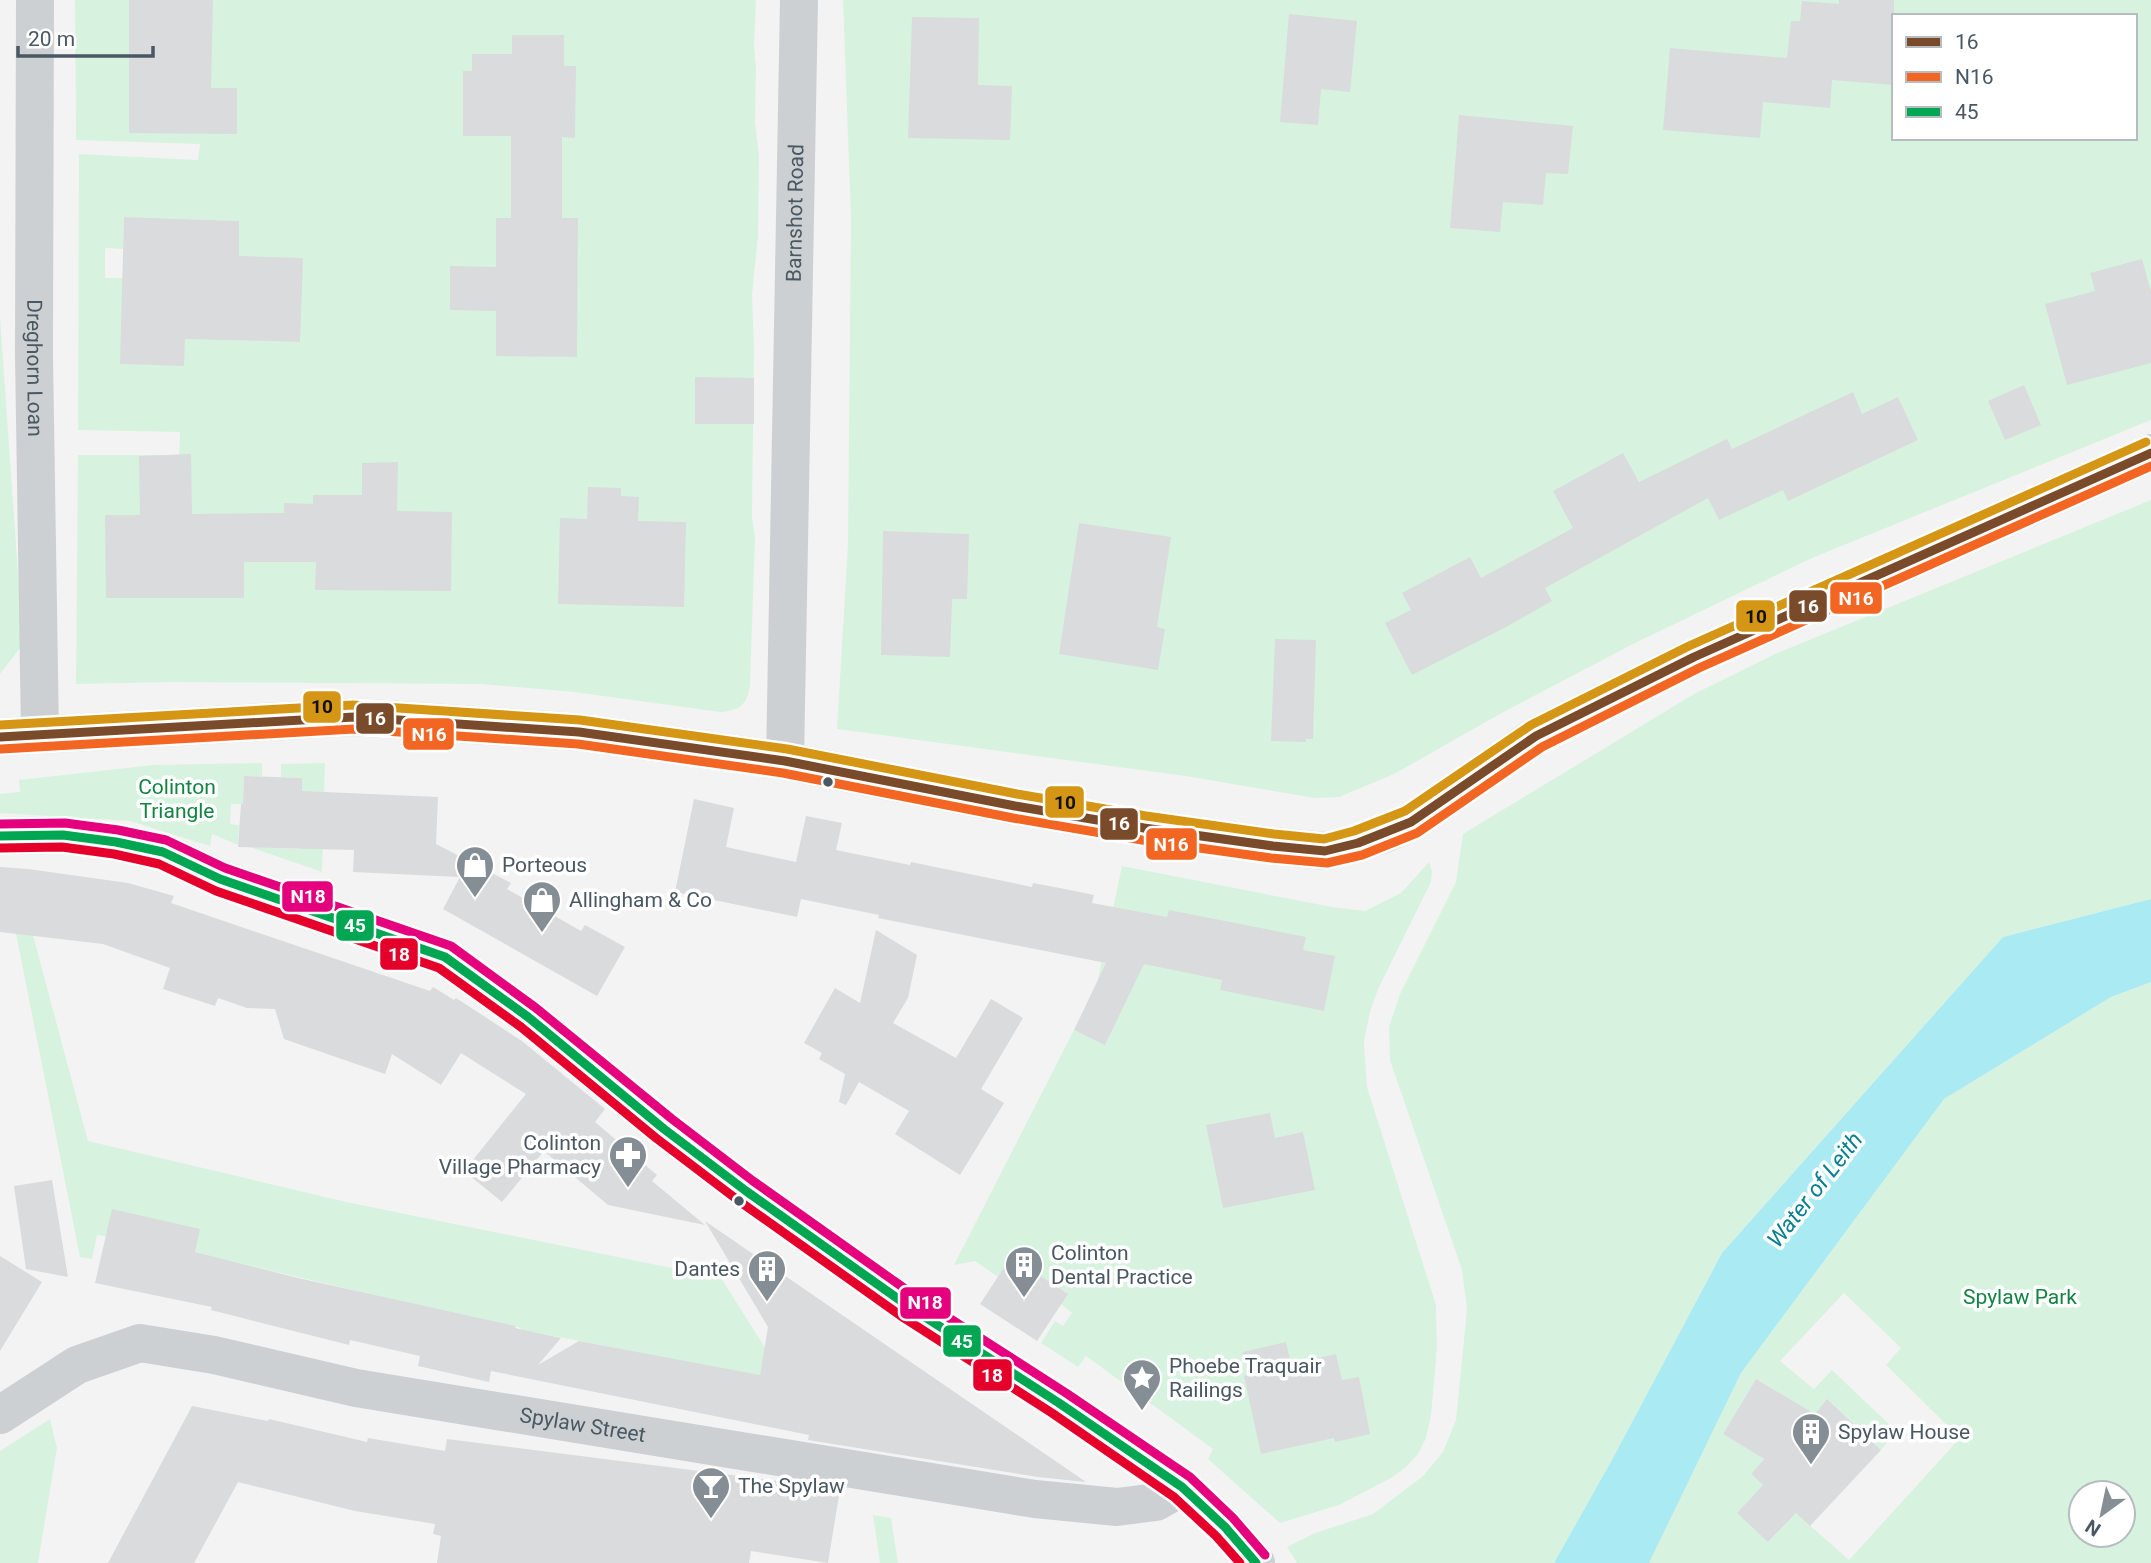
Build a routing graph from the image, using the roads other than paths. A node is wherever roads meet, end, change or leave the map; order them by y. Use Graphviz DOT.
graph roads {
  1 [pos="35,0"];
  2 [pos="799,0"];
  3 [pos="2151,453"];
  4 [pos="40,734"];
  5 [pos="0,737"];
  6 [pos="785,761"];
  7 [pos="0,836"];
  8 [pos="0,1415"];
  9 [pos="1182,1488"];
  10 [pos="1256,1563"];
  1 -- 4 [label="street, Dreghorn Loan"];
  2 -- 6 [label="street, Barnshot Road"];
  3 -- 6 [label="street"];
  4 -- 5 [label="street"];
  4 -- 6 [label="street"];
  7 -- 9 [label="main road"];
  8 -- 9 [label="street, Spylaw Street"];
  9 -- 10 [label="main road"];
}
